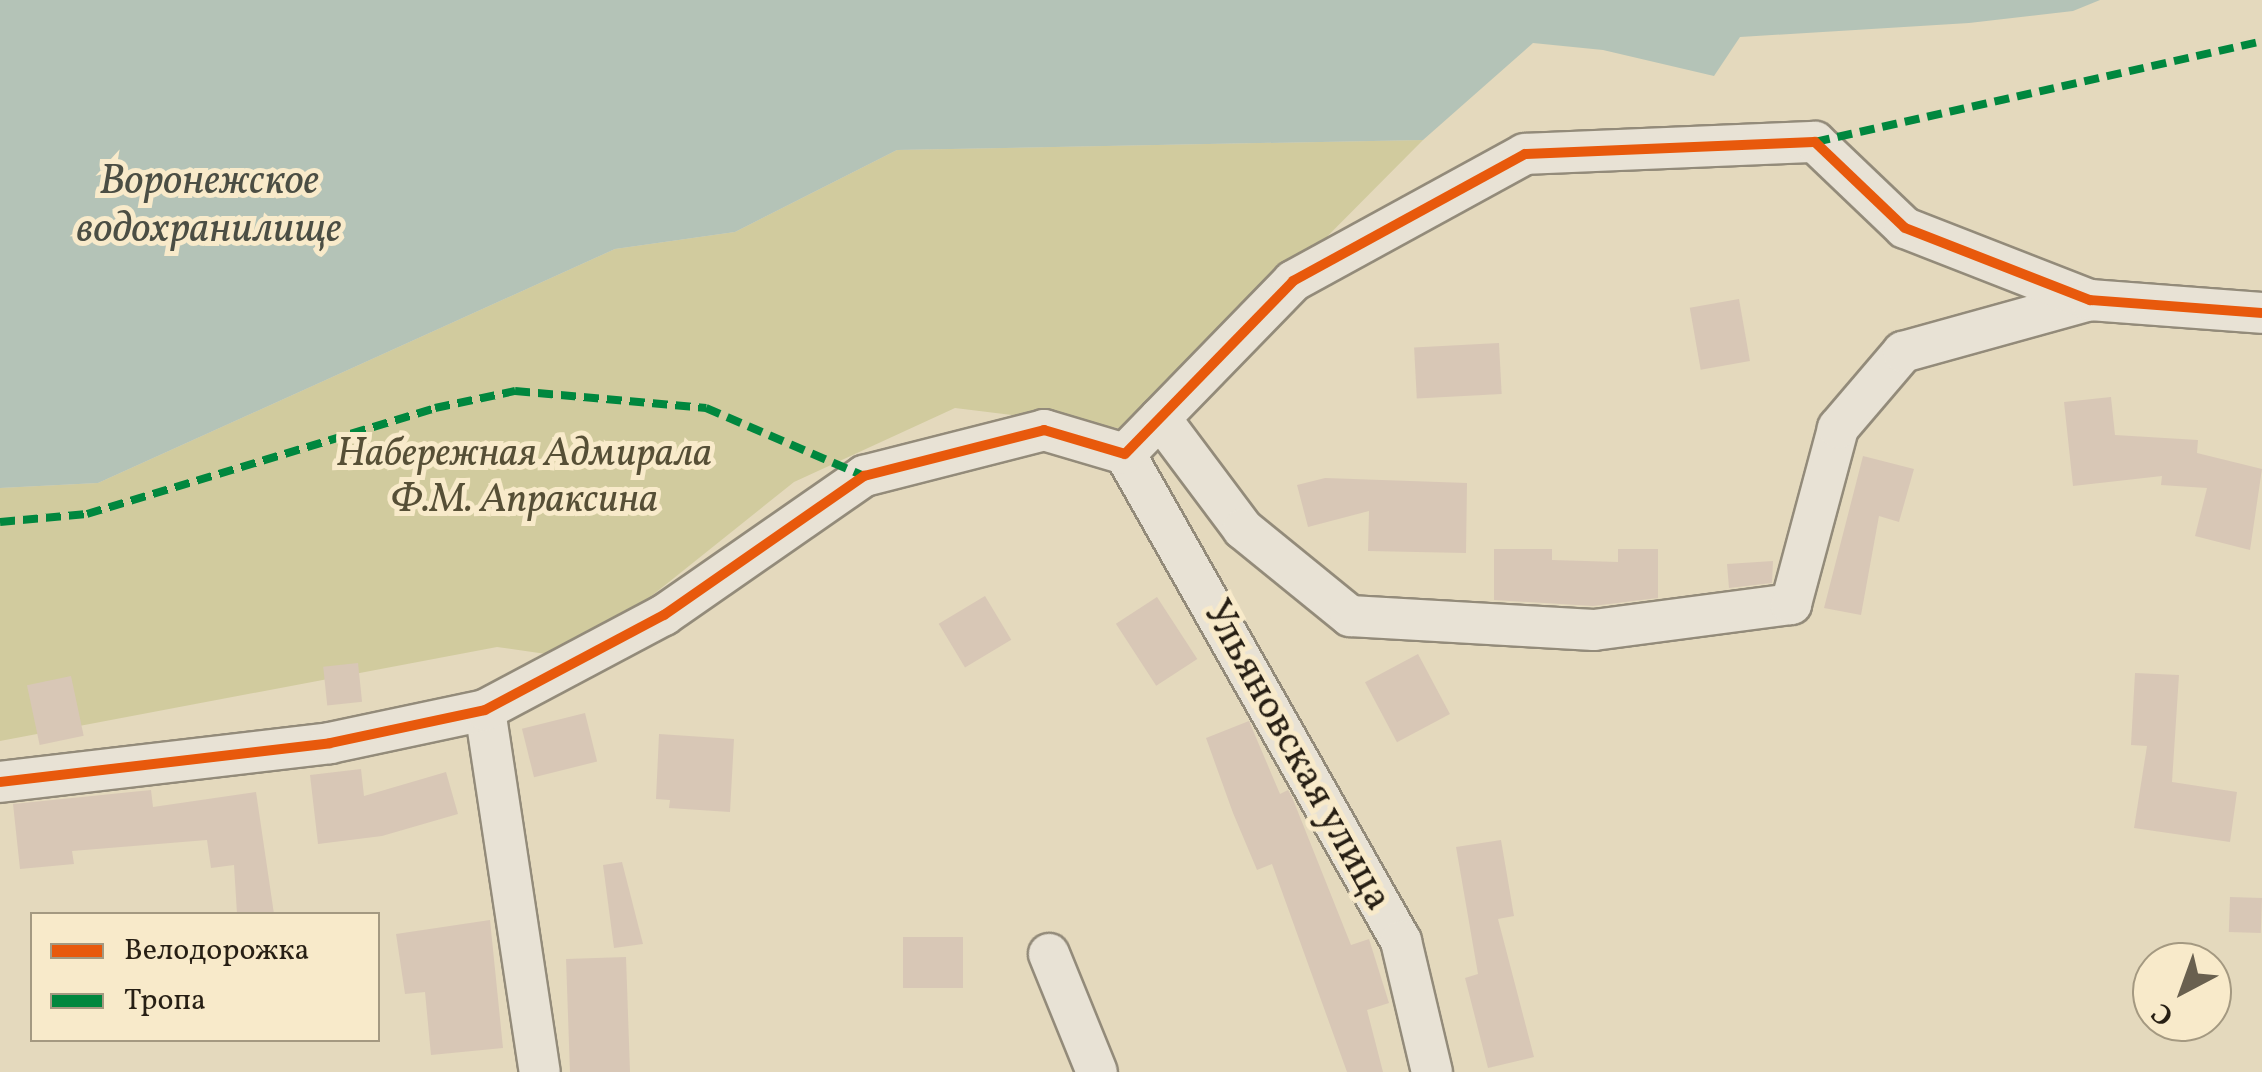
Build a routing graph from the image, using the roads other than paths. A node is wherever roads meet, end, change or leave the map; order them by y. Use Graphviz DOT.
graph roads {
  1 [pos="2090,300"];
  2 [pos="2262,314"];
  3 [pos="1160,418"];
  4 [pos="1126,454"];
  5 [pos="485,710"];
  6 [pos="0,782"];
  7 [pos="1049,954"];
  8 [pos="540,1072"];
  9 [pos="1097,1072"];
  10 [pos="1432,1072"];
  1 -- 2 [label="street"];
  1 -- 3 [label="street"];
  1 -- 3 [label="street"];
  3 -- 4 [label="street"];
  4 -- 5 [label="street"];
  4 -- 10 [label="street, Ульяновская улица"];
  5 -- 6 [label="street"];
  5 -- 8 [label="street"];
  7 -- 9 [label="street"];
}
